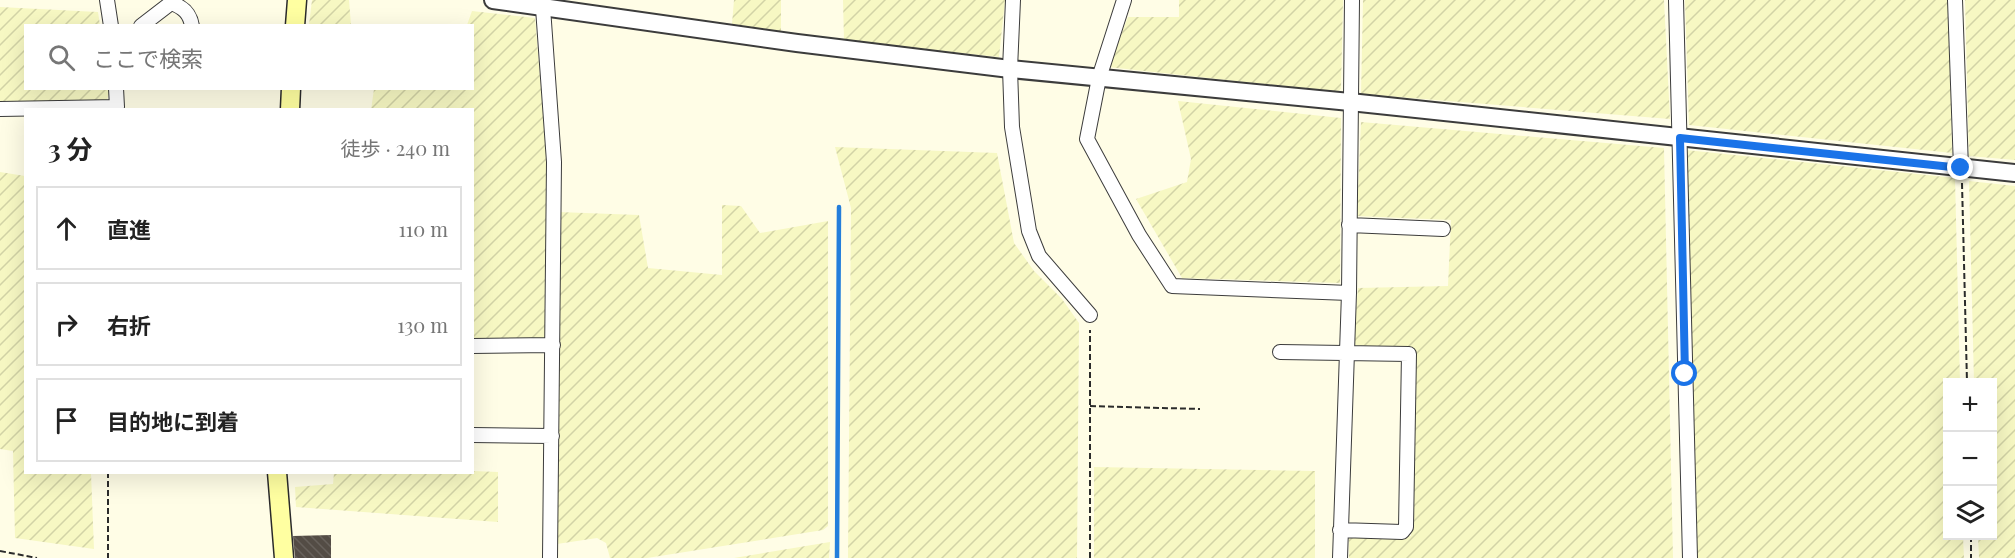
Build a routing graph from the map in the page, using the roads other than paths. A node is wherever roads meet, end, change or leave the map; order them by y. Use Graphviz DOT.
graph roads {
  1 [pos="106,0"];
  2 [pos="297,0"];
  3 [pos="493,0"];
  4 [pos="1013,0"];
  5 [pos="1124,0"];
  6 [pos="1352,0"];
  7 [pos="1676,0"];
  8 [pos="1955,0"];
  9 [pos="565,5"];
  10 [pos="543,8"];
  11 [pos="111,24"];
  12 [pos="144,24"];
  13 [pos="192,24"];
  14 [pos="295,24"];
  15 [pos="1010,69"];
  16 [pos="1099,78"];
  17 [pos="116,90"];
  18 [pos="291,90"];
  19 [pos="1350,102"];
  20 [pos="117,108"];
  21 [pos="290,108"];
  22 [pos="0,109"];
  23 [pos="24,109"];
  24 [pos="1680,138"];
  25 [pos="1961,168"];
  26 [pos="2015,173"];
  27 [pos="1349,225"];
  28 [pos="1443,229"];
  29 [pos="1349,293"];
  30 [pos="1090,315"];
  31 [pos="553,345"];
  32 [pos="474,346"];
  33 [pos="1280,352"];
  34 [pos="1347,352"];
  35 [pos="474,435"];
  36 [pos="552,436"];
  37 [pos="277,474"];
  38 [pos="1340,530"];
  39 [pos="284,558"];
  40 [pos="550,558"];
  41 [pos="1340,558"];
  42 [pos="1690,558"];
  1 -- 11 [label="street"];
  2 -- 14 [label="main road"];
  3 -- 10 [label="street"];
  4 -- 15 [label="street"];
  5 -- 16 [label="street"];
  6 -- 19 [label="street"];
  7 -- 24 [label="street"];
  8 -- 25 [label="street"];
  9 -- 10 [label="street"];
  9 -- 15 [label="street"];
  10 -- 31 [label="street"];
  12 -- 13 [label="street"];
  15 -- 16 [label="street"];
  15 -- 30 [label="street"];
  16 -- 19 [label="street"];
  16 -- 29 [label="street"];
  17 -- 20 [label="street"];
  18 -- 21 [label="main road"];
  19 -- 24 [label="street"];
  19 -- 27 [label="street"];
  22 -- 23 [label="street"];
  24 -- 25 [label="street"];
  24 -- 42 [label="street"];
  25 -- 26 [label="street"];
  27 -- 28 [label="street"];
  27 -- 29 [label="street"];
  29 -- 34 [label="street"];
  31 -- 32 [label="street"];
  31 -- 36 [label="street"];
  33 -- 34 [label="street"];
  34 -- 38 [label="street"];
  34 -- 38 [label="street"];
  35 -- 36 [label="street"];
  36 -- 40 [label="street"];
  37 -- 39 [label="main road"];
  38 -- 41 [label="street"];
}
